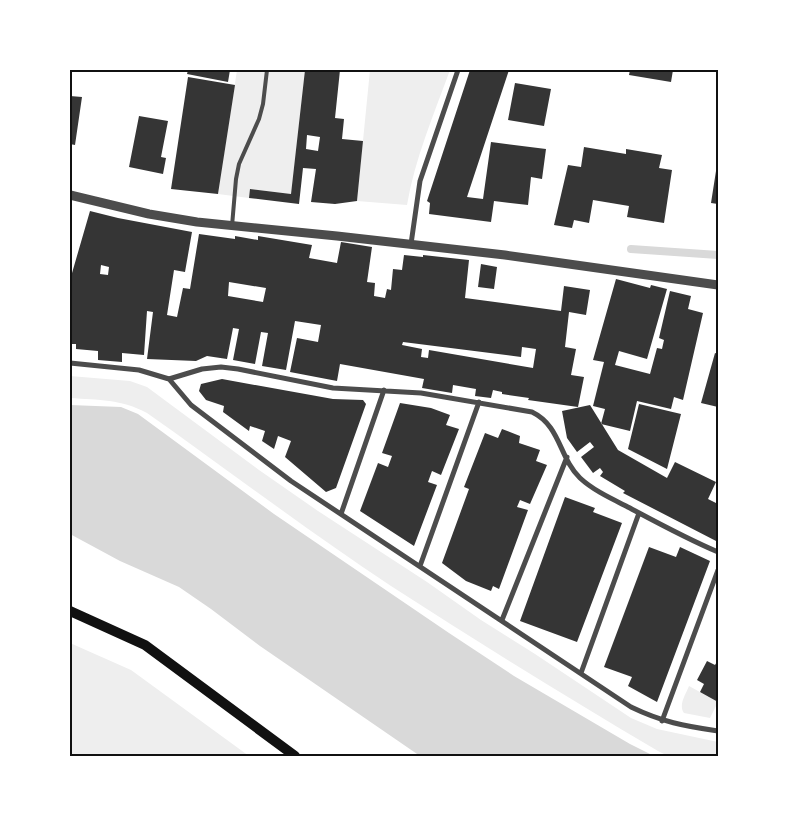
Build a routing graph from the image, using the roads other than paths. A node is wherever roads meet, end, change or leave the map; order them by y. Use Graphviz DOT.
graph roads {
  1 [pos="267,70"];
  2 [pos="458,70"];
  3 [pos="70,195"];
  4 [pos="232,226"];
  5 [pos="412,244"];
  6 [pos="718,285"];
  7 [pos="70,363"];
  8 [pos="169,379"];
  9 [pos="384,390"];
  10 [pos="479,402"];
  11 [pos="567,457"];
  12 [pos="639,513"];
  13 [pos="341,514"];
  14 [pos="718,552"];
  15 [pos="420,566"];
  16 [pos="718,570"];
  17 [pos="70,611"];
  18 [pos="502,620"];
  19 [pos="581,673"];
  20 [pos="662,721"];
  21 [pos="718,730"];
  22 [pos="296,756"];
  1 -- 4 [label="lane"];
  2 -- 5 [label="street"];
  3 -- 4 [label="street"];
  4 -- 5 [label="street"];
  5 -- 6 [label="street"];
  7 -- 8 [label="street"];
  8 -- 9 [label="street"];
  8 -- 13 [label="street"];
  9 -- 10 [label="street"];
  9 -- 13 [label="street"];
  10 -- 11 [label="street"];
  10 -- 15 [label="street"];
  11 -- 12 [label="street"];
  11 -- 18 [label="street"];
  12 -- 14 [label="street"];
  12 -- 19 [label="street"];
  13 -- 15 [label="street"];
  15 -- 18 [label="street"];
  16 -- 20 [label="street"];
  17 -- 22 [label="main road"];
  18 -- 19 [label="street"];
  19 -- 20 [label="street"];
  20 -- 21 [label="street"];
}
